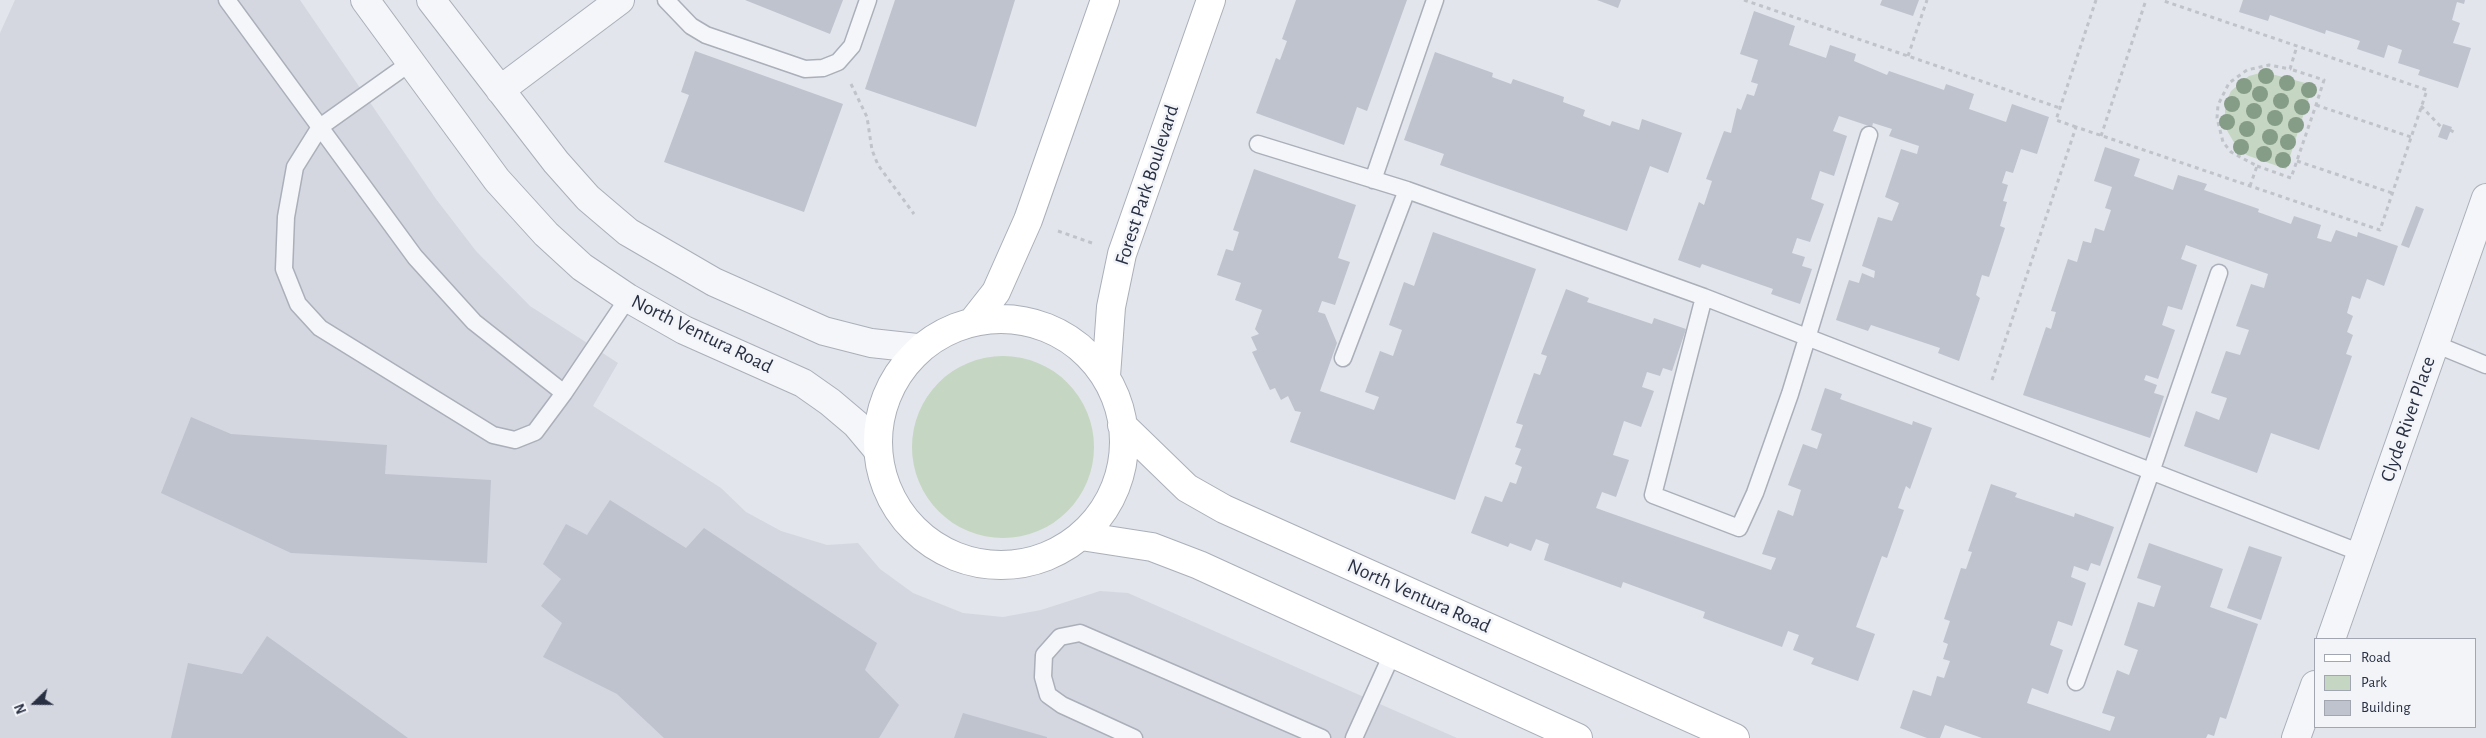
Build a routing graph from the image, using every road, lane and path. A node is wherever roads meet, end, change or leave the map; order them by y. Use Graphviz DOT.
graph roads {
  1 [pos="227,0"];
  2 [pos="365,0"];
  3 [pos="431,0"];
  4 [pos="620,0"];
  5 [pos="666,0"];
  6 [pos="868,0"];
  7 [pos="1105,0"];
  8 [pos="1210,0"];
  9 [pos="1435,0"];
  10 [pos="1744,0"];
  11 [pos="1926,0"];
  12 [pos="2096,0"];
  13 [pos="2146,0"];
  14 [pos="2162,0"];
  15 [pos="1754,2"];
  16 [pos="2297,46"];
  17 [pos="1908,56"];
  18 [pos="838,62"];
  19 [pos="410,63"];
  20 [pos="2290,69"];
  21 [pos="500,90"];
  22 [pos="2316,105"];
  23 [pos="2421,106"];
  24 [pos="2060,108"];
  25 [pos="320,127"];
  26 [pos="2076,127"];
  27 [pos="2442,128"];
  28 [pos="2450,130"];
  29 [pos="2456,133"];
  30 [pos="1869,135"];
  31 [pos="2101,136"];
  32 [pos="2411,137"];
  33 [pos="1258,144"];
  34 [pos="2297,161"];
  35 [pos="2257,166"];
  36 [pos="1374,180"];
  37 [pos="2250,186"];
  38 [pos="1408,190"];
  39 [pos="2392,194"];
  40 [pos="2486,198"];
  41 [pos="914,214"];
  42 [pos="1055,230"];
  43 [pos="1099,246"];
  44 [pos="2219,273"];
  45 [pos="1704,297"];
  46 [pos="628,298"];
  47 [pos="974,320"];
  48 [pos="1807,338"];
  49 [pos="2434,344"];
  50 [pos="917,348"];
  51 [pos="1343,358"];
  52 [pos="2486,365"];
  53 [pos="1106,376"];
  54 [pos="564,393"];
  55 [pos="1983,406"];
  56 [pos="1122,425"];
  57 [pos="877,449"];
  58 [pos="2151,472"];
  59 [pos="1080,536"];
  60 [pos="2361,553"];
  61 [pos="2331,638"];
  62 [pos="1393,652"];
  63 [pos="2076,682"];
  64 [pos="2314,688"];
  65 [pos="1134,738"];
  66 [pos="1322,738"];
  67 [pos="1354,738"];
  68 [pos="1578,738"];
  69 [pos="1735,738"];
  70 [pos="2296,738"];
  1 -- 25 [label="lane"];
  2 -- 19 [label="street, North Ventura Road"];
  3 -- 21 [label="street"];
  4 -- 21 [label="street"];
  5 -- 18 [label="lane"];
  6 -- 18 [label="lane"];
  7 -- 47 [label="street"];
  8 -- 53 [label="street, Forest Park Boulevard"];
  9 -- 36 [label="lane"];
  10 -- 15 [label="path"];
  11 -- 17 [label="path"];
  12 -- 24 [label="path"];
  13 -- 31 [label="path"];
  14 -- 16 [label="path"];
  15 -- 17 [label="path"];
  16 -- 20 [label="path"];
  16 -- 23 [label="path"];
  17 -- 24 [label="path"];
  18 -- 41 [label="path"];
  19 -- 25 [label="lane"];
  19 -- 46 [label="street, North Ventura Road"];
  20 -- 22 [label="path"];
  20 -- 35 [label="path"];
  21 -- 50 [label="street"];
  22 -- 32 [label="path"];
  22 -- 34 [label="path"];
  23 -- 27 [label="path"];
  23 -- 32 [label="path"];
  24 -- 26 [label="path"];
  25 -- 54 [label="lane"];
  25 -- 54 [label="lane"];
  26 -- 31 [label="path"];
  26 -- 55 [label="path"];
  28 -- 29 [label="path"];
  30 -- 48 [label="lane"];
  31 -- 37 [label="path"];
  32 -- 39 [label="path"];
  33 -- 36 [label="lane"];
  34 -- 35 [label="path"];
  34 -- 39 [label="path"];
  35 -- 37 [label="path"];
  36 -- 38 [label="lane"];
  37 -- 39 [label="path"];
  38 -- 45 [label="lane"];
  38 -- 51 [label="lane"];
  40 -- 49 [label="street, Clyde River Place"];
  42 -- 43 [label="path"];
  44 -- 58 [label="lane"];
  45 -- 48 [label="lane"];
  45 -- 48 [label="lane"];
  46 -- 54 [label="lane"];
  46 -- 57 [label="street, North Ventura Road"];
  47 -- 50 [label="street"];
  47 -- 53 [label="street"];
  48 -- 55 [label="lane"];
  49 -- 52 [label="lane"];
  49 -- 60 [label="street, Clyde River Place"];
  50 -- 57 [label="street"];
  53 -- 56 [label="street"];
  55 -- 58 [label="lane"];
  56 -- 59 [label="street"];
  56 -- 69 [label="street, North Ventura Road"];
  57 -- 59 [label="street"];
  58 -- 60 [label="lane"];
  58 -- 63 [label="lane"];
  59 -- 62 [label="street"];
  60 -- 61 [label="street, Clyde River Place"];
  62 -- 67 [label="lane"];
  62 -- 68 [label="street"];
  64 -- 70 [label="street"];
  65 -- 66 [label="lane"];
}
